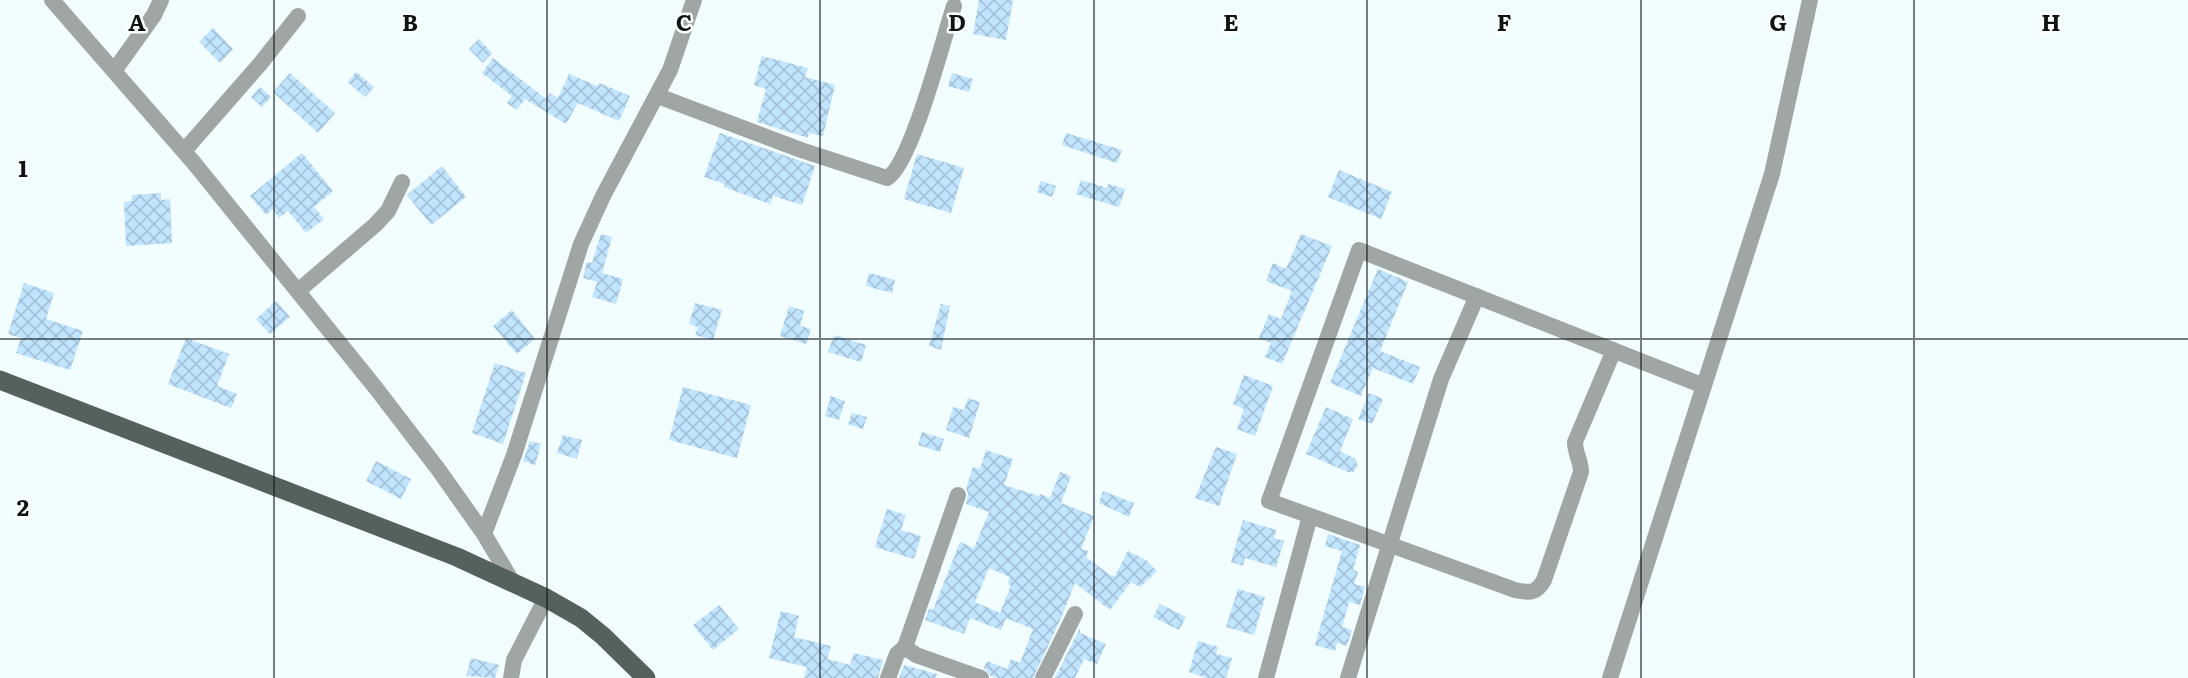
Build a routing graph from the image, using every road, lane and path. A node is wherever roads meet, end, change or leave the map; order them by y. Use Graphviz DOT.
graph roads {
  1 [pos="52,0"];
  2 [pos="161,0"];
  3 [pos="694,0"];
  4 [pos="1810,0"];
  5 [pos="954,5"];
  6 [pos="299,16"];
  7 [pos="114,71"];
  8 [pos="658,96"];
  9 [pos="184,151"];
  10 [pos="402,182"];
  11 [pos="298,291"];
  12 [pos="1477,296"];
  13 [pos="1614,350"];
  14 [pos="0,380"];
  15 [pos="1704,386"];
  16 [pos="958,495"];
  17 [pos="1310,516"];
  18 [pos="484,534"];
  19 [pos="1391,545"];
  20 [pos="513,583"];
  21 [pos="546,598"];
  22 [pos="1075,614"];
  23 [pos="905,647"];
  24 [pos="511,678"];
  25 [pos="646,678"];
  26 [pos="888,678"];
  27 [pos="981,678"];
  28 [pos="1043,678"];
  29 [pos="1266,678"];
  30 [pos="1348,678"];
  31 [pos="1610,678"];
  1 -- 7 [label="street"];
  2 -- 7 [label="street"];
  3 -- 8 [label="street"];
  4 -- 15 [label="street"];
  5 -- 8 [label="street"];
  6 -- 9 [label="street"];
  7 -- 9 [label="street"];
  8 -- 18 [label="street"];
  9 -- 11 [label="street"];
  10 -- 11 [label="street"];
  11 -- 18 [label="street"];
  12 -- 13 [label="street"];
  12 -- 17 [label="street"];
  12 -- 19 [label="street"];
  13 -- 15 [label="street"];
  13 -- 19 [label="street"];
  14 -- 20 [label="main road"];
  15 -- 31 [label="street"];
  16 -- 23 [label="street"];
  17 -- 19 [label="street"];
  17 -- 29 [label="street"];
  18 -- 20 [label="street"];
  19 -- 30 [label="street"];
  20 -- 21 [label="main road"];
  21 -- 24 [label="street"];
  21 -- 25 [label="main road"];
  22 -- 28 [label="street"];
  23 -- 26 [label="street"];
  23 -- 27 [label="street"];
}
